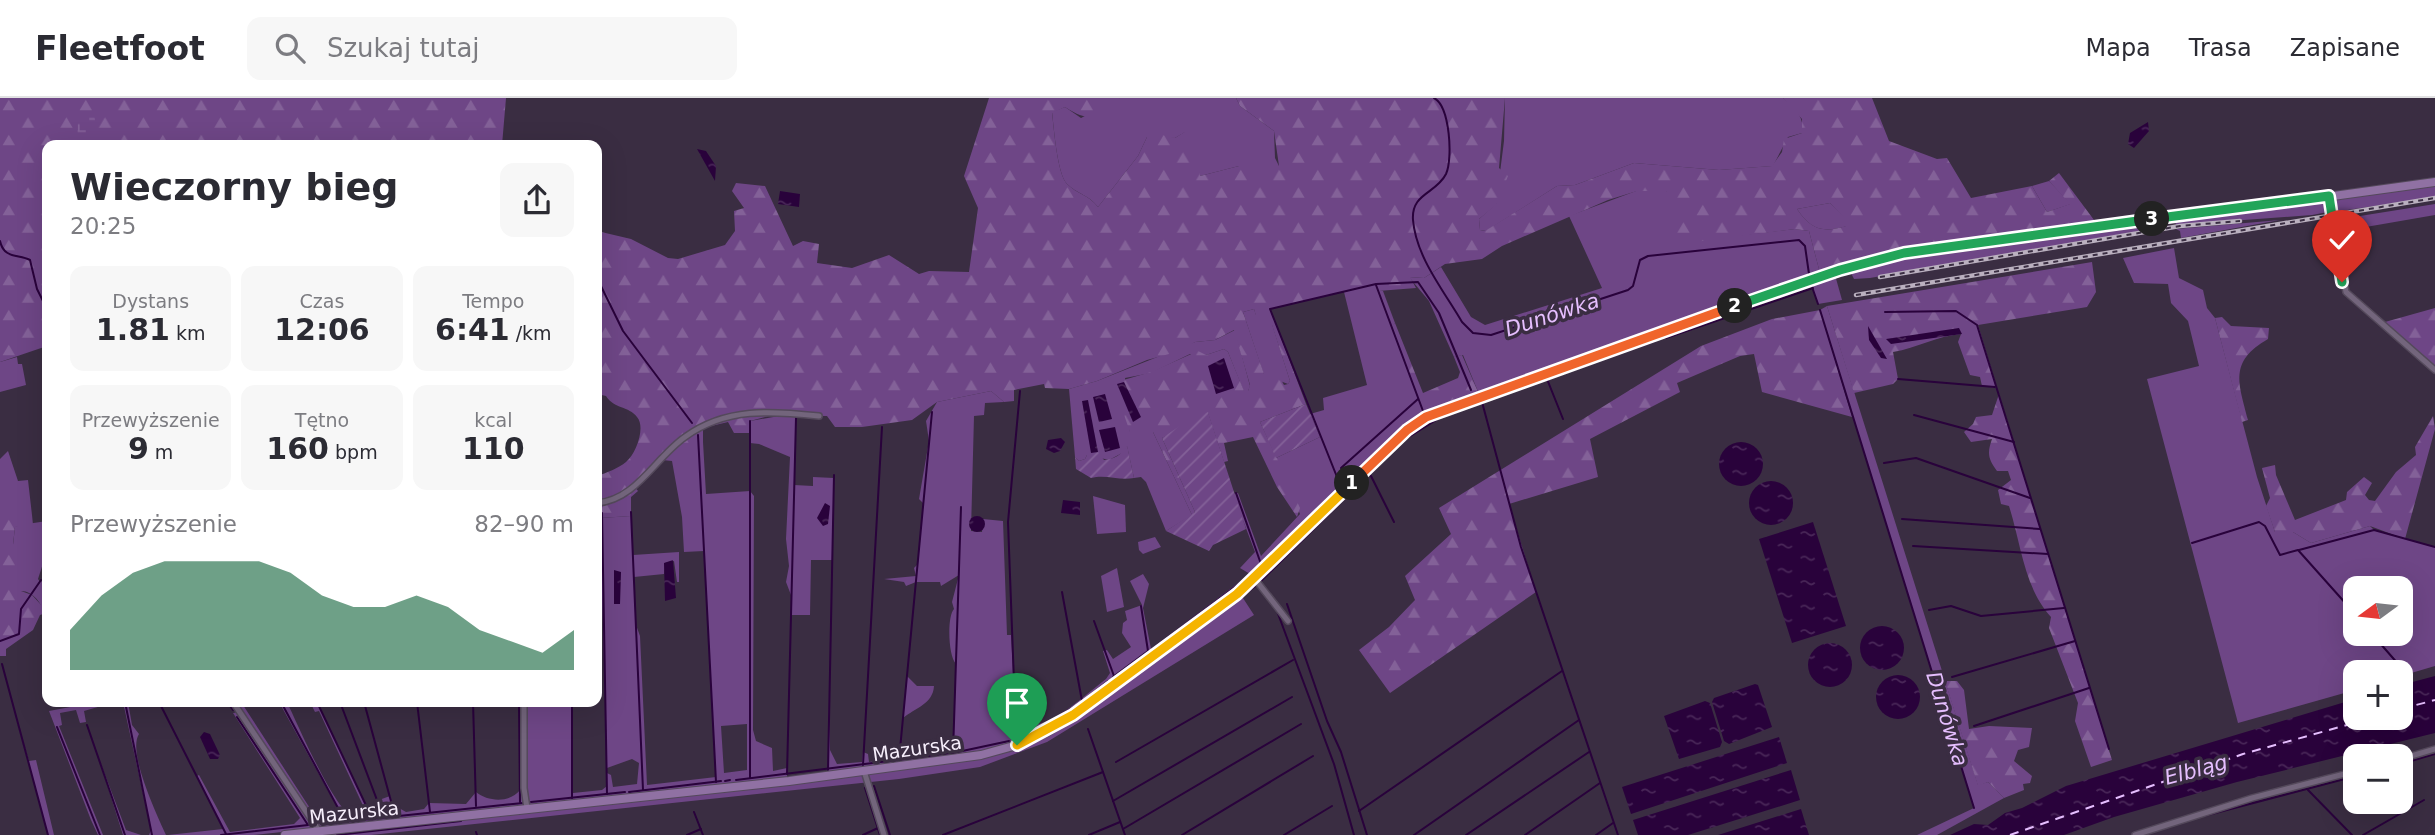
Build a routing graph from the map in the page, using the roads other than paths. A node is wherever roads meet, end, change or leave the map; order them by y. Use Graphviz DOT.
graph roads {
  1 [pos="2435,182"];
  2 [pos="2329,196"];
  3 [pos="2435,370"];
  4 [pos="819,416"];
  5 [pos="602,502"];
  6 [pos="1255,579"];
  7 [pos="1288,621"];
  8 [pos="236,707"];
  9 [pos="524,707"];
  10 [pos="2435,750"];
  11 [pos="2413,756"];
  12 [pos="864,771"];
  13 [pos="2343,774"];
  14 [pos="527,808"];
  15 [pos="319,831"];
  16 [pos="285,835"];
  17 [pos="884,835"];
  18 [pos="2135,835"];
  1 -- 2 [label="main road, Mazurska"];
  2 -- 3 [label="street"];
  2 -- 6 [label="main road, Mazurska"];
  4 -- 5 [label="street"];
  6 -- 7 [label="street"];
  6 -- 12 [label="main road, Mazurska"];
  8 -- 15 [label="street"];
  9 -- 14 [label="street"];
  10 -- 11 [label="street"];
  12 -- 14 [label="main road, Mazurska"];
  12 -- 17 [label="street"];
  13 -- 18 [label="street"];
  14 -- 15 [label="main road, Mazurska"];
  15 -- 16 [label="main road, Mazurska"];
}
